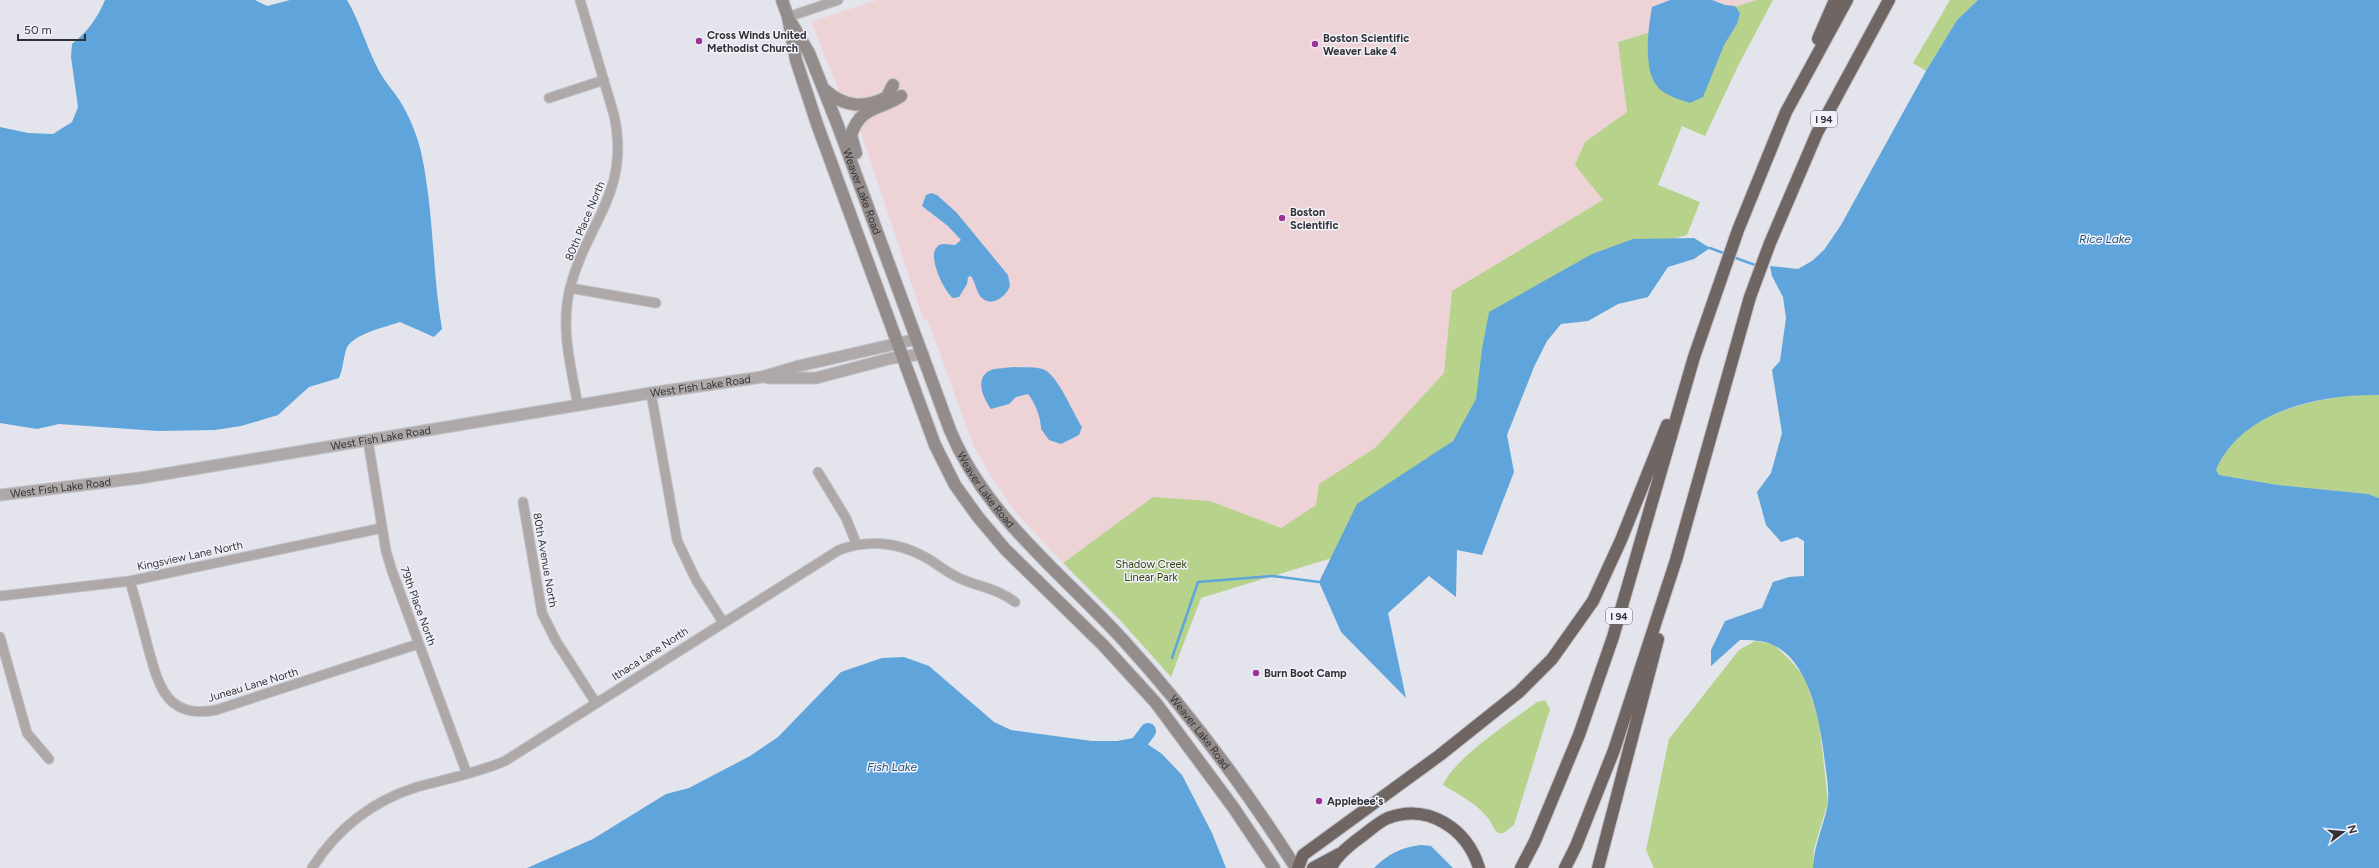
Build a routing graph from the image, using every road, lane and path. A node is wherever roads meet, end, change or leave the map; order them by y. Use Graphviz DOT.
graph roads {
  1 [pos="580,0"];
  2 [pos="782,0"];
  3 [pos="838,0"];
  4 [pos="1835,0"];
  5 [pos="1847,0"];
  6 [pos="1889,0"];
  7 [pos="788,17"];
  8 [pos="604,80"];
  9 [pos="893,86"];
  10 [pos="824,89"];
  11 [pos="901,96"];
  12 [pos="549,98"];
  13 [pos="1786,112"];
  14 [pos="863,192"];
  15 [pos="570,288"];
  16 [pos="656,303"];
  17 [pos="917,339"];
  18 [pos="897,342"];
  19 [pos="923,354"];
  20 [pos="902,356"];
  21 [pos="1694,357"];
  22 [pos="762,377"];
  23 [pos="651,394"];
  24 [pos="578,406"];
  25 [pos="368,441"];
  26 [pos="818,472"];
  27 [pos="0,495"];
  28 [pos="523,502"];
  29 [pos="382,528"];
  30 [pos="856,543"];
  31 [pos="1676,560"];
  32 [pos="130,581"];
  33 [pos="0,596"];
  34 [pos="1015,602"];
  35 [pos="722,622"];
  36 [pos="0,637"];
  37 [pos="418,644"];
  38 [pos="596,703"];
  39 [pos="49,759"];
  40 [pos="467,774"];
  41 [pos="1387,819"];
  42 [pos="1345,850"];
  43 [pos="312,868"];
  44 [pos="1274,868"];
  45 [pos="1297,868"];
  46 [pos="1313,868"];
  47 [pos="1331,868"];
  48 [pos="1479,868"];
  49 [pos="1486,868"];
  50 [pos="1521,868"];
  51 [pos="1565,868"];
  52 [pos="1598,868"];
  1 -- 8 [label="street, 80th Place North"];
  2 -- 7 [label="main road, Weaver Lake Road"];
  3 -- 7 [label="street"];
  4 -- 13 [label="highway"];
  5 -- 13 [label="highway, I 94"];
  6 -- 31 [label="highway, I 94"];
  7 -- 10 [label="main road, Weaver Lake Road"];
  7 -- 18 [label="main road, Weaver Lake Road"];
  8 -- 12 [label="street"];
  8 -- 15 [label="street, 80th Place North"];
  9 -- 10 [label="main road"];
  10 -- 14 [label="main road, Weaver Lake Road"];
  11 -- 14 [label="main road"];
  13 -- 21 [label="highway, I 94"];
  14 -- 17 [label="main road, Weaver Lake Road"];
  15 -- 16 [label="street"];
  15 -- 24 [label="street, 80th Place North"];
  17 -- 18 [label="street, West Fish Lake Road"];
  17 -- 19 [label="main road, Weaver Lake Road"];
  18 -- 20 [label="main road, Weaver Lake Road"];
  18 -- 22 [label="street, West Fish Lake Road"];
  19 -- 20 [label="street, West Fish Lake Road"];
  19 -- 45 [label="main road, Weaver Lake Road"];
  20 -- 22 [label="street, West Fish Lake Road"];
  20 -- 44 [label="main road, Weaver Lake Road"];
  21 -- 45 [label="highway"];
  21 -- 50 [label="highway, I 94"];
  22 -- 23 [label="street, West Fish Lake Road"];
  23 -- 24 [label="street, West Fish Lake Road"];
  23 -- 35 [label="street"];
  24 -- 25 [label="street, West Fish Lake Road"];
  25 -- 27 [label="street, West Fish Lake Road"];
  25 -- 29 [label="street, 79th Place North"];
  26 -- 30 [label="street"];
  28 -- 38 [label="street, 80th Avenue North"];
  29 -- 32 [label="street, Kingsview Lane North"];
  29 -- 37 [label="street, 79th Place North"];
  30 -- 34 [label="street, Ithaca Lane North"];
  30 -- 35 [label="street, Ithaca Lane North"];
  31 -- 51 [label="highway, I 94"];
  31 -- 52 [label="highway"];
  32 -- 33 [label="street, Kingsview Lane North"];
  32 -- 37 [label="street, Juneau Lane North"];
  35 -- 38 [label="street, Ithaca Lane North"];
  36 -- 39 [label="street"];
  37 -- 40 [label="street, 79th Place North"];
  38 -- 40 [label="street, Ithaca Lane North"];
  40 -- 43 [label="street, Ithaca Lane North"];
  41 -- 42 [label="highway"];
  41 -- 48 [label="highway"];
  41 -- 49 [label="highway"];
  42 -- 46 [label="highway"];
  42 -- 47 [label="highway"];
}
